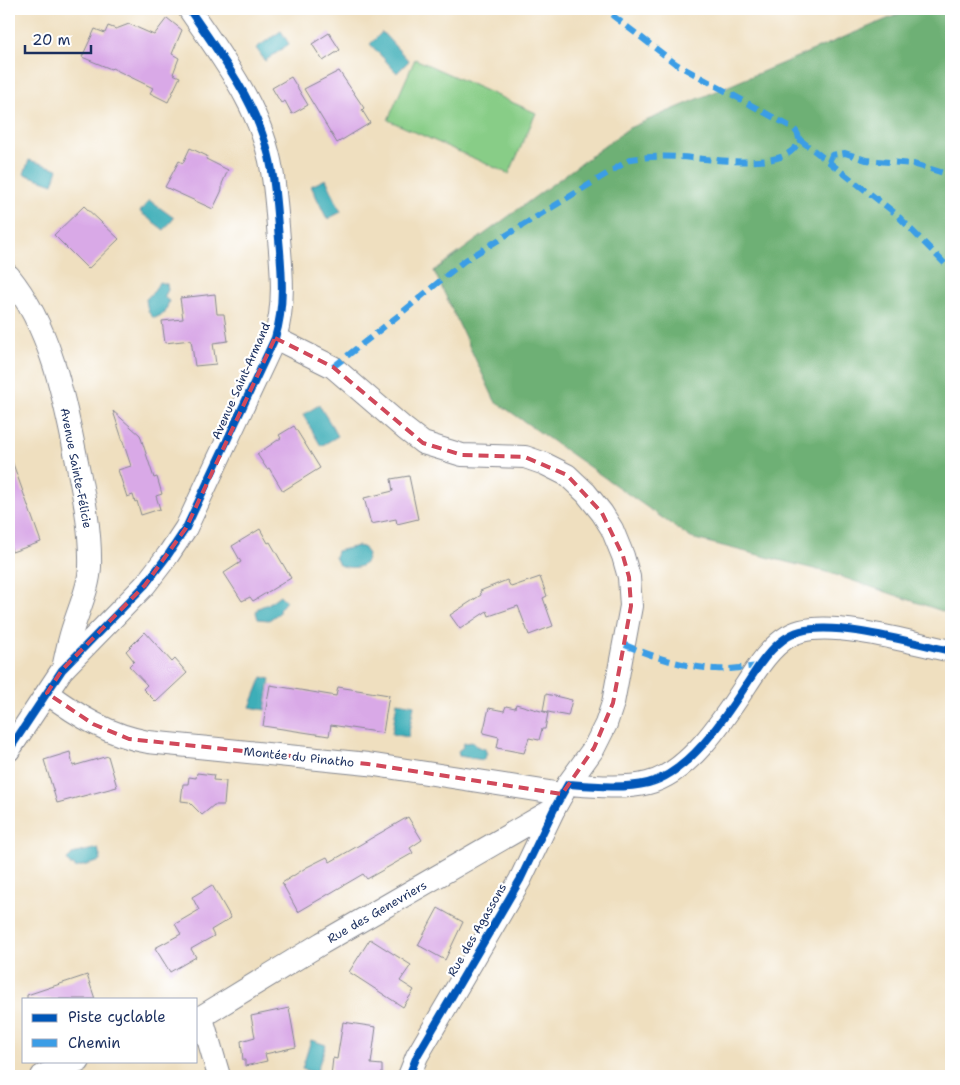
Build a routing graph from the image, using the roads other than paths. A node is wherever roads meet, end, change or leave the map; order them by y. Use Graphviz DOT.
graph roads {
  1 [pos="189,9"];
  2 [pos="9,276"];
  3 [pos="275,338"];
  4 [pos="951,651"];
  5 [pos="62,670"];
  6 [pos="47,693"];
  7 [pos="9,750"];
  8 [pos="561,796"];
  9 [pos="199,1019"];
  10 [pos="77,1062"];
  11 [pos="42,1076"];
  12 [pos="219,1076"];
  13 [pos="409,1076"];
  1 -- 3 [label="street, Avenue Saint-Armand"];
  2 -- 5 [label="street, Avenue Sainte-Félicie"];
  3 -- 5 [label="street, Avenue Saint-Armand"];
  3 -- 8 [label="street"];
  4 -- 8 [label="street, Montée du Pinatho"];
  5 -- 6 [label="street"];
  6 -- 7 [label="street"];
  6 -- 8 [label="street, Montée du Pinatho"];
  8 -- 9 [label="street, Rue des Genevriers"];
  8 -- 13 [label="street, Rue des Agassons"];
  9 -- 12 [label="street, Rue des Genevriers"];
  10 -- 11 [label="street"];
}
